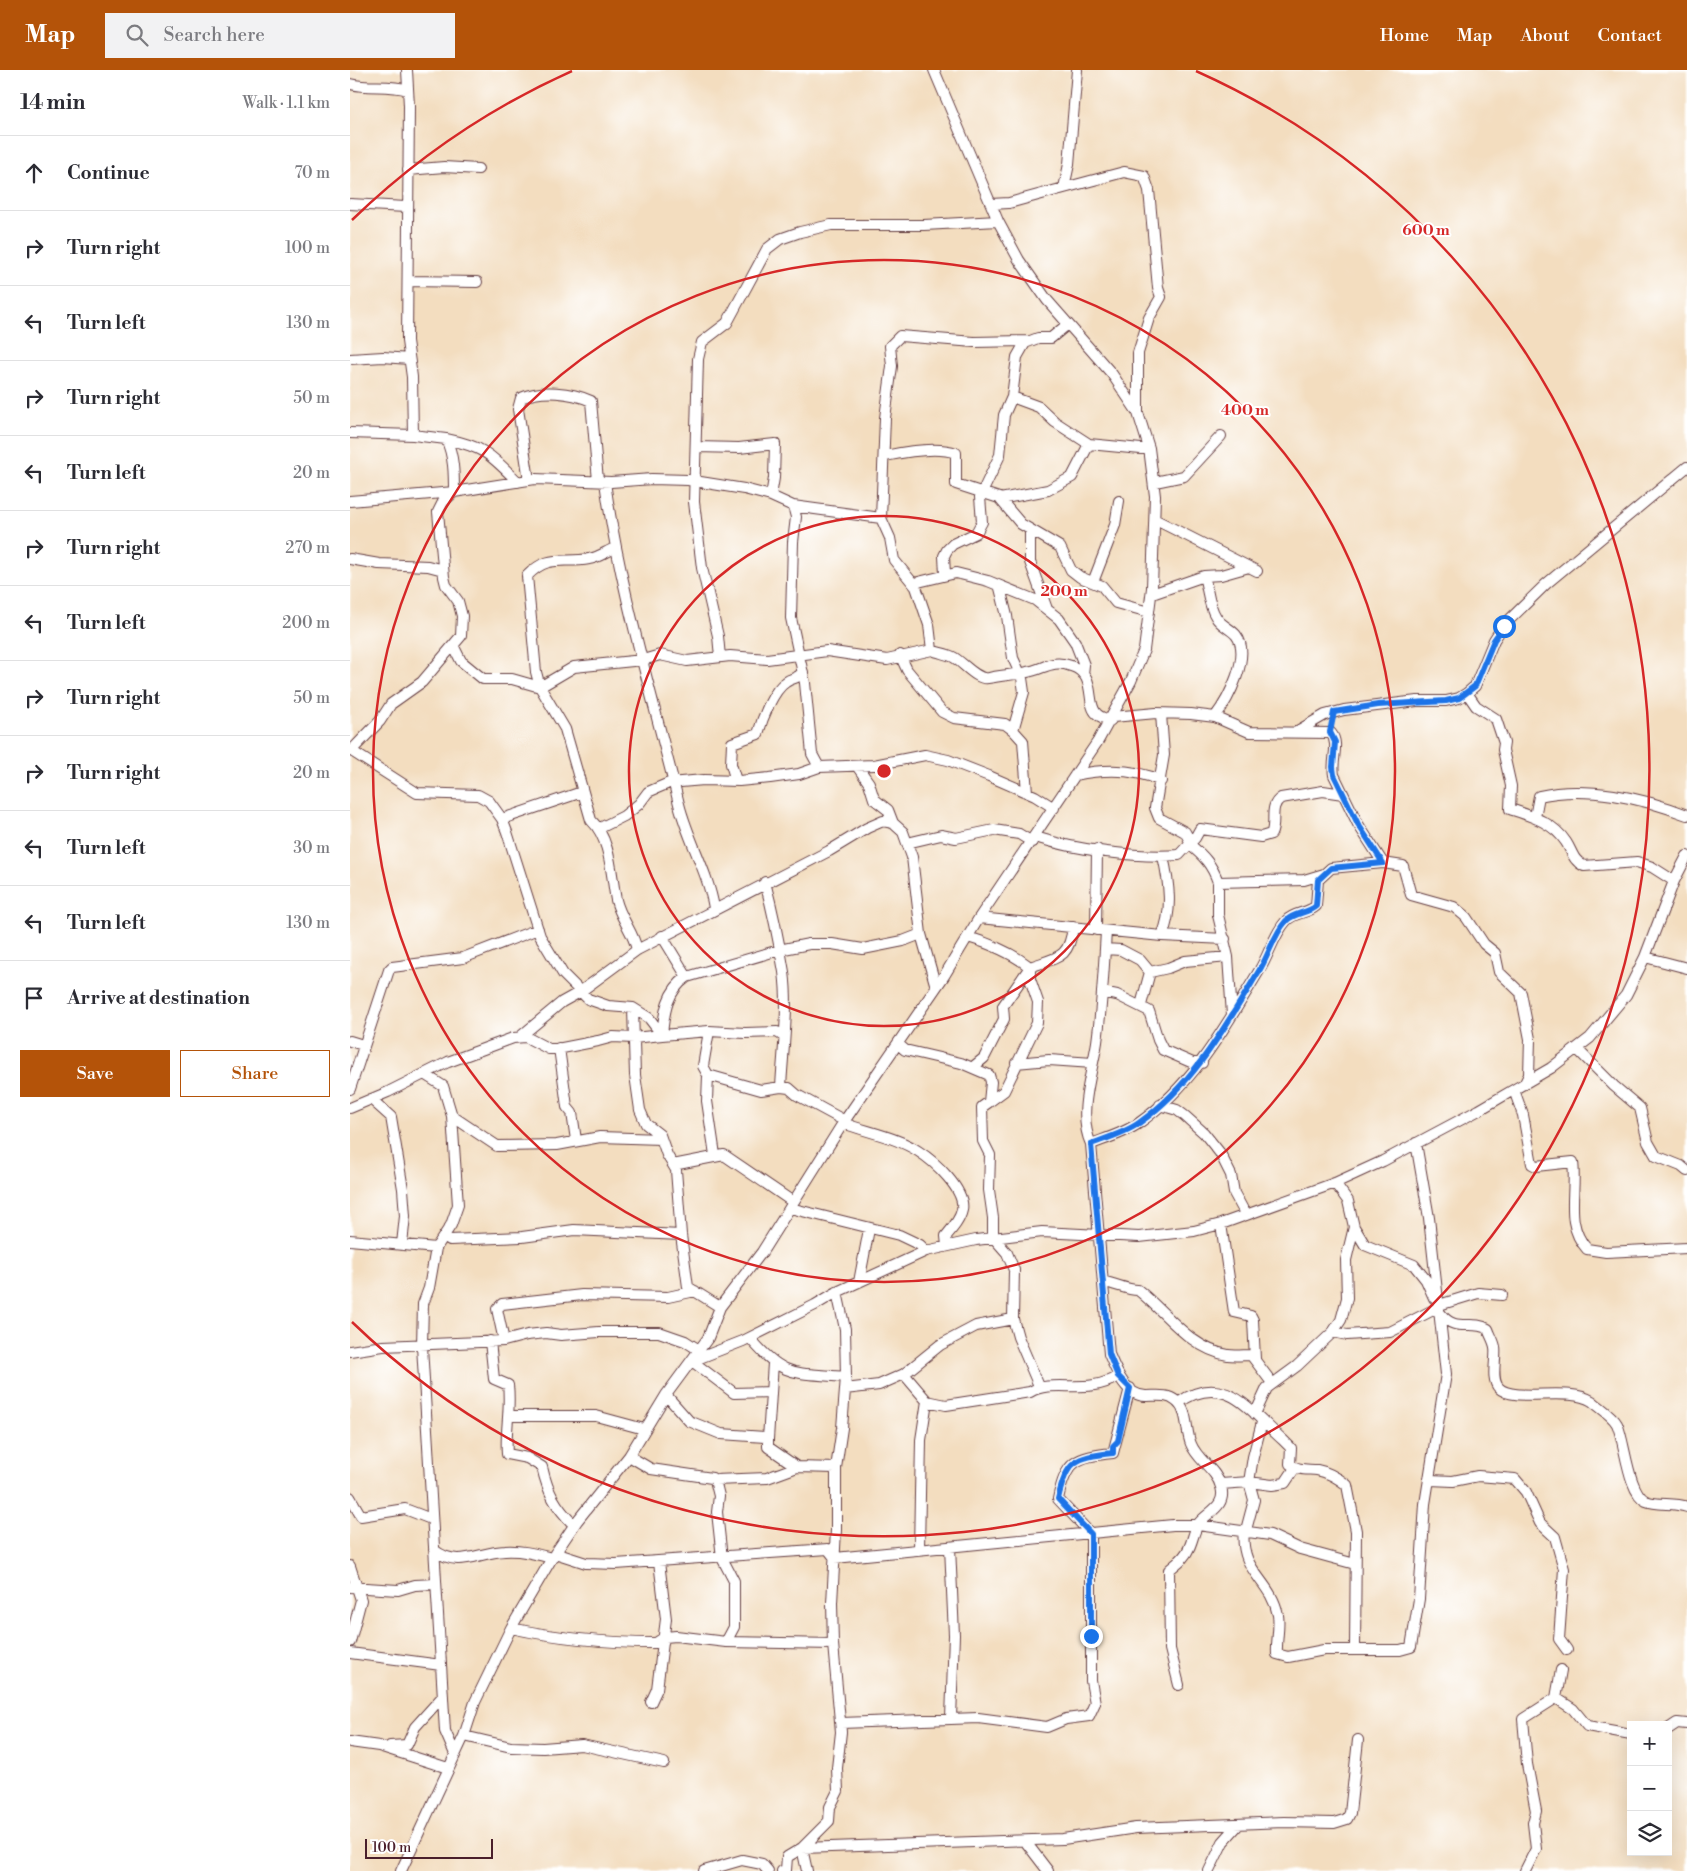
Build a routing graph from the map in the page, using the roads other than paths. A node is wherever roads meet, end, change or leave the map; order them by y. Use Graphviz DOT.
graph roads {
  1 [pos="407,70"];
  2 [pos="934,70"];
  3 [pos="1077,70"];
  4 [pos="350,84"];
  5 [pos="408,90"];
  6 [pos="478,169"];
  7 [pos="408,170"];
  8 [pos="1064,188"];
  9 [pos="350,204"];
  10 [pos="991,204"];
  11 [pos="406,206"];
  12 [pos="998,221"];
  13 [pos="408,281"];
  14 [pos="477,282"];
  15 [pos="1068,324"];
  16 [pos="1030,341"];
  17 [pos="350,359"];
  18 [pos="409,359"];
  19 [pos="1012,397"];
  20 [pos="1138,413"];
  21 [pos="350,433"];
  22 [pos="413,435"];
  23 [pos="1221,436"];
  24 [pos="446,439"];
  25 [pos="1089,444"];
  26 [pos="697,447"];
  27 [pos="1149,448"];
  28 [pos="885,456"];
  29 [pos="1687,467"];
  30 [pos="523,481"];
  31 [pos="601,481"];
  32 [pos="695,481"];
  33 [pos="1154,482"];
  34 [pos="454,492"];
  35 [pos="983,492"];
  36 [pos="771,496"];
  37 [pos="1000,499"];
  38 [pos="350,501"];
  39 [pos="1119,501"];
  40 [pos="792,506"];
  41 [pos="881,518"];
  42 [pos="1156,520"];
  43 [pos="1030,530"];
  44 [pos="615,548"];
  45 [pos="350,559"];
  46 [pos="443,570"];
  47 [pos="944,574"];
  48 [pos="1204,576"];
  49 [pos="1093,582"];
  50 [pos="914,583"];
  51 [pos="1000,588"];
  52 [pos="1152,594"];
  53 [pos="1047,609"];
  54 [pos="1150,612"];
  55 [pos="454,646"];
  56 [pos="932,650"];
  57 [pos="798,654"];
  58 [pos="900,655"];
  59 [pos="720,657"];
  60 [pos="643,660"];
  61 [pos="802,672"];
  62 [pos="1019,673"];
  63 [pos="1083,674"];
  64 [pos="540,687"];
  65 [pos="1466,693"];
  66 [pos="1334,712"];
  67 [pos="1161,714"];
  68 [pos="1215,717"];
  69 [pos="1112,718"];
  70 [pos="1013,730"];
  71 [pos="1298,731"];
  72 [pos="1330,732"];
  73 [pos="351,750"];
  74 [pos="857,766"];
  75 [pos="819,767"];
  76 [pos="1075,775"];
  77 [pos="736,780"];
  78 [pos="1161,781"];
  79 [pos="675,783"];
  80 [pos="582,792"];
  81 [pos="1027,792"];
  82 [pos="1342,794"];
  83 [pos="1054,808"];
  84 [pos="1687,814"];
  85 [pos="1535,817"];
  86 [pos="502,818"];
  87 [pos="894,823"];
  88 [pos="600,828"];
  89 [pos="1034,839"];
  90 [pos="907,843"];
  91 [pos="1191,844"];
  92 [pos="1097,849"];
  93 [pos="1163,856"];
  94 [pos="1687,856"];
  95 [pos="1383,863"];
  96 [pos="1328,873"];
  97 [pos="1674,881"];
  98 [pos="765,882"];
  99 [pos="1218,882"];
  100 [pos="714,908"];
  101 [pos="979,918"];
  102 [pos="1073,927"];
  103 [pos="538,929"];
  104 [pos="1101,930"];
  105 [pos="921,934"];
  106 [pos="662,936"];
  107 [pos="1162,936"];
  108 [pos="968,937"];
  109 [pos="1225,939"];
  110 [pos="1105,949"];
  111 [pos="637,950"];
  112 [pos="779,950"];
  113 [pos="1646,957"];
  114 [pos="1228,958"];
  115 [pos="1030,967"];
  116 [pos="1687,968"];
  117 [pos="1150,972"];
  118 [pos="687,977"];
  119 [pos="936,987"];
  120 [pos="580,992"];
  121 [pos="1102,992"];
  122 [pos="1141,1005"];
  123 [pos="633,1008"];
  124 [pos="1232,1015"];
  125 [pos="709,1031"];
  126 [pos="662,1035"];
  127 [pos="521,1036"];
  128 [pos="783,1036"];
  129 [pos="634,1038"];
  130 [pos="350,1041"];
  131 [pos="898,1044"];
  132 [pos="363,1045"];
  133 [pos="560,1048"];
  134 [pos="1577,1050"];
  135 [pos="1016,1063"];
  136 [pos="1093,1063"];
  137 [pos="1202,1063"];
  138 [pos="973,1067"];
  139 [pos="424,1074"];
  140 [pos="708,1075"];
  141 [pos="1525,1083"];
  142 [pos="781,1087"];
  143 [pos="350,1089"];
  144 [pos="1514,1090"];
  145 [pos="371,1099"];
  146 [pos="989,1102"];
  147 [pos="1160,1105"];
  148 [pos="350,1108"];
  149 [pos="452,1116"];
  150 [pos="844,1122"];
  151 [pos="661,1139"];
  152 [pos="576,1140"];
  153 [pos="1416,1143"];
  154 [pos="1091,1144"];
  155 [pos="715,1155"];
  156 [pos="673,1165"];
  157 [pos="1687,1171"];
  158 [pos="1335,1183"];
  159 [pos="792,1205"];
  160 [pos="1246,1215"];
  161 [pos="1221,1224"];
  162 [pos="1354,1227"];
  163 [pos="869,1229"];
  164 [pos="681,1235"];
  165 [pos="1098,1235"];
  166 [pos="445,1237"];
  167 [pos="994,1238"];
  168 [pos="350,1240"];
  169 [pos="402,1244"];
  170 [pos="947,1246"];
  171 [pos="436,1248"];
  172 [pos="1687,1248"];
  173 [pos="926,1251"];
  174 [pos="858,1282"];
  175 [pos="1104,1282"];
  176 [pos="695,1291"];
  177 [pos="837,1292"];
  178 [pos="1502,1295"];
  179 [pos="720,1307"];
  180 [pos="1439,1309"];
  181 [pos="1013,1319"];
  182 [pos="1333,1332"];
  183 [pos="750,1338"];
  184 [pos="490,1341"];
  185 [pos="504,1341"];
  186 [pos="422,1346"];
  187 [pos="699,1350"];
  188 [pos="350,1352"];
  189 [pos="1255,1359"];
  190 [pos="692,1361"];
  191 [pos="773,1363"];
  192 [pos="904,1374"];
  193 [pos="1118,1376"];
  194 [pos="846,1377"];
  195 [pos="1272,1383"];
  196 [pos="1039,1386"];
  197 [pos="1130,1388"];
  198 [pos="845,1389"];
  199 [pos="771,1392"];
  200 [pos="666,1395"];
  201 [pos="927,1401"];
  202 [pos="1178,1403"];
  203 [pos="508,1416"];
  204 [pos="1258,1418"];
  205 [pos="644,1429"];
  206 [pos="768,1439"];
  207 [pos="629,1456"];
  208 [pos="797,1467"];
  209 [pos="836,1468"];
  210 [pos="1295,1468"];
  211 [pos="715,1480"];
  212 [pos="1430,1480"];
  213 [pos="1249,1482"];
  214 [pos="1221,1484"];
  215 [pos="352,1505"];
  216 [pos="1687,1507"];
  217 [pos="431,1520"];
  218 [pos="1198,1524"];
  219 [pos="574,1525"];
  220 [pos="1245,1530"];
  221 [pos="1091,1534"];
  222 [pos="950,1547"];
  223 [pos="434,1550"];
  224 [pos="919,1550"];
  225 [pos="554,1556"];
  226 [pos="722,1558"];
  227 [pos="835,1558"];
  228 [pos="659,1562"];
  229 [pos="1355,1564"];
  230 [pos="350,1566"];
  231 [pos="436,1584"];
  232 [pos="354,1587"];
  233 [pos="511,1628"];
  234 [pos="665,1637"];
  235 [pos="350,1642"];
  236 [pos="726,1642"];
  237 [pos="833,1644"];
  238 [pos="1355,1649"];
  239 [pos="1567,1650"];
  240 [pos="350,1653"];
  241 [pos="441,1665"];
  242 [pos="1561,1670"];
  243 [pos="1179,1685"];
  244 [pos="443,1696"];
  245 [pos="1556,1698"];
  246 [pos="651,1702"];
  247 [pos="951,1718"];
  248 [pos="841,1723"];
  249 [pos="1687,1724"];
  250 [pos="1672,1726"];
  251 [pos="1627,1733"];
  252 [pos="464,1736"];
  253 [pos="1358,1740"];
  254 [pos="350,1742"];
  255 [pos="379,1746"];
  256 [pos="455,1754"];
  257 [pos="664,1763"];
  258 [pos="448,1768"];
  259 [pos="1239,1824"];
  260 [pos="1025,1841"];
  261 [pos="802,1848"];
  262 [pos="401,1871"];
  263 [pos="704,1871"];
  264 [pos="768,1871"];
  265 [pos="782,1871"];
  266 [pos="807,1871"];
  267 [pos="1048,1871"];
  268 [pos="1209,1871"];
  269 [pos="1525,1871"];
  1 -- 5 [label="street"];
  2 -- 10 [label="street"];
  3 -- 8 [label="street"];
  4 -- 5 [label="street"];
  5 -- 7 [label="street"];
  6 -- 7 [label="street"];
  7 -- 11 [label="street"];
  8 -- 10 [label="street"];
  8 -- 20 [label="street"];
  9 -- 11 [label="street"];
  10 -- 12 [label="street"];
  11 -- 13 [label="street"];
  12 -- 15 [label="street"];
  12 -- 26 [label="street"];
  13 -- 14 [label="street"];
  13 -- 18 [label="street"];
  15 -- 16 [label="street"];
  15 -- 20 [label="street"];
  16 -- 19 [label="street"];
  16 -- 28 [label="street"];
  17 -- 18 [label="street"];
  18 -- 22 [label="street"];
  19 -- 25 [label="street"];
  19 -- 35 [label="street"];
  20 -- 27 [label="street"];
  21 -- 22 [label="street"];
  22 -- 24 [label="street"];
  23 -- 33 [label="street"];
  24 -- 30 [label="street"];
  24 -- 34 [label="street"];
  25 -- 27 [label="street"];
  25 -- 37 [label="street"];
  26 -- 32 [label="street"];
  26 -- 36 [label="street"];
  27 -- 33 [label="street"];
  28 -- 35 [label="street"];
  28 -- 41 [label="street"];
  29 -- 65 [label="street"];
  30 -- 31 [label="street"];
  30 -- 31 [label="street"];
  30 -- 34 [label="street"];
  31 -- 32 [label="street"];
  31 -- 44 [label="street"];
  32 -- 36 [label="street"];
  32 -- 59 [label="street"];
  33 -- 42 [label="street"];
  34 -- 38 [label="street"];
  34 -- 46 [label="street"];
  35 -- 37 [label="street"];
  35 -- 47 [label="street"];
  36 -- 40 [label="street"];
  37 -- 43 [label="street"];
  39 -- 49 [label="street"];
  40 -- 41 [label="street"];
  40 -- 57 [label="street"];
  41 -- 50 [label="street"];
  42 -- 48 [label="street"];
  42 -- 52 [label="street"];
  43 -- 49 [label="street"];
  43 -- 53 [label="street"];
  44 -- 60 [label="street"];
  44 -- 64 [label="street"];
  45 -- 46 [label="street"];
  46 -- 55 [label="street"];
  47 -- 50 [label="street"];
  47 -- 51 [label="street"];
  48 -- 52 [label="street"];
  48 -- 68 [label="street"];
  49 -- 54 [label="street"];
  50 -- 56 [label="street"];
  51 -- 53 [label="street"];
  51 -- 62 [label="street"];
  52 -- 54 [label="street"];
  53 -- 63 [label="street"];
  54 -- 69 [label="street"];
  55 -- 64 [label="street"];
  55 -- 73 [label="street"];
  56 -- 58 [label="street"];
  56 -- 62 [label="street"];
  57 -- 58 [label="street"];
  57 -- 59 [label="street"];
  57 -- 61 [label="street"];
  58 -- 70 [label="street"];
  59 -- 60 [label="street"];
  60 -- 64 [label="street"];
  60 -- 79 [label="street"];
  61 -- 75 [label="street"];
  61 -- 77 [label="street"];
  62 -- 63 [label="street"];
  62 -- 70 [label="street"];
  63 -- 69 [label="street"];
  64 -- 80 [label="street"];
  65 -- 66 [label="street"];
  65 -- 85 [label="street"];
  66 -- 71 [label="street"];
  66 -- 72 [label="street"];
  67 -- 68 [label="street"];
  67 -- 69 [label="street"];
  67 -- 78 [label="street"];
  68 -- 71 [label="street"];
  69 -- 76 [label="street"];
  70 -- 81 [label="street"];
  71 -- 72 [label="street"];
  72 -- 82 [label="street"];
  73 -- 86 [label="street"];
  74 -- 75 [label="street"];
  74 -- 81 [label="street"];
  74 -- 87 [label="street"];
  75 -- 77 [label="street"];
  76 -- 78 [label="street"];
  76 -- 83 [label="street"];
  77 -- 79 [label="street"];
  78 -- 91 [label="street"];
  79 -- 88 [label="street"];
  79 -- 100 [label="street"];
  80 -- 86 [label="street"];
  80 -- 88 [label="street"];
  81 -- 83 [label="street"];
  82 -- 91 [label="street"];
  82 -- 95 [label="street"];
  83 -- 89 [label="street"];
  84 -- 85 [label="street"];
  85 -- 97 [label="street"];
  86 -- 103 [label="street"];
  87 -- 90 [label="street"];
  87 -- 98 [label="street"];
  88 -- 111 [label="street"];
  89 -- 90 [label="street"];
  89 -- 92 [label="street"];
  89 -- 101 [label="street"];
  90 -- 105 [label="street"];
  91 -- 93 [label="street"];
  91 -- 99 [label="street"];
  92 -- 93 [label="street"];
  92 -- 104 [label="street"];
  93 -- 107 [label="street"];
  94 -- 97 [label="street"];
  95 -- 96 [label="street"];
  95 -- 141 [label="street"];
  96 -- 99 [label="street"];
  96 -- 124 [label="street"];
  97 -- 113 [label="street"];
  98 -- 100 [label="street"];
  98 -- 112 [label="street"];
  99 -- 109 [label="street"];
  100 -- 106 [label="street"];
  101 -- 102 [label="street"];
  101 -- 108 [label="street"];
  102 -- 104 [label="street"];
  102 -- 115 [label="street"];
  103 -- 120 [label="street"];
  103 -- 132 [label="street"];
  104 -- 107 [label="street"];
  104 -- 110 [label="street"];
  105 -- 112 [label="street"];
  105 -- 119 [label="street"];
  106 -- 111 [label="street"];
  106 -- 118 [label="street"];
  107 -- 109 [label="street"];
  108 -- 115 [label="street"];
  108 -- 119 [label="street"];
  109 -- 114 [label="street"];
  110 -- 117 [label="street"];
  110 -- 121 [label="street"];
  111 -- 120 [label="street"];
  112 -- 118 [label="street"];
  112 -- 128 [label="street"];
  113 -- 116 [label="street"];
  113 -- 134 [label="street"];
  114 -- 117 [label="street"];
  114 -- 124 [label="street"];
  115 -- 135 [label="street"];
  115 -- 138 [label="street"];
  117 -- 122 [label="street"];
  118 -- 126 [label="street"];
  119 -- 131 [label="street"];
  120 -- 123 [label="street"];
  120 -- 127 [label="street"];
  121 -- 122 [label="street"];
  121 -- 136 [label="street"];
  122 -- 137 [label="street"];
  123 -- 126 [label="street"];
  123 -- 129 [label="street"];
  124 -- 137 [label="street"];
  125 -- 126 [label="street"];
  125 -- 128 [label="street"];
  125 -- 140 [label="street"];
  126 -- 129 [label="street"];
  127 -- 133 [label="street"];
  127 -- 139 [label="street"];
  128 -- 142 [label="street"];
  129 -- 133 [label="street"];
  129 -- 151 [label="street"];
  130 -- 132 [label="street"];
  131 -- 138 [label="street"];
  131 -- 150 [label="street"];
  132 -- 143 [label="street"];
  133 -- 152 [label="street"];
  134 -- 141 [label="street"];
  134 -- 157 [label="street"];
  135 -- 136 [label="street"];
  135 -- 146 [label="street"];
  136 -- 154 [label="street"];
  137 -- 147 [label="street"];
  138 -- 146 [label="street"];
  139 -- 145 [label="street"];
  139 -- 149 [label="street"];
  140 -- 142 [label="street"];
  140 -- 155 [label="street"];
  141 -- 144 [label="street"];
  142 -- 150 [label="street"];
  144 -- 153 [label="street"];
  144 -- 172 [label="street"];
  145 -- 148 [label="street"];
  145 -- 169 [label="street"];
  146 -- 167 [label="street"];
  147 -- 154 [label="street"];
  147 -- 160 [label="street"];
  149 -- 152 [label="street"];
  149 -- 166 [label="street"];
  150 -- 159 [label="street"];
  150 -- 170 [label="street"];
  151 -- 152 [label="street"];
  151 -- 156 [label="street"];
  153 -- 158 [label="street"];
  153 -- 180 [label="street"];
  154 -- 165 [label="street"];
  155 -- 156 [label="street"];
  155 -- 159 [label="street"];
  156 -- 164 [label="street"];
  158 -- 160 [label="street"];
  158 -- 162 [label="street"];
  159 -- 163 [label="street"];
  159 -- 179 [label="street"];
  160 -- 161 [label="street"];
  161 -- 165 [label="street"];
  161 -- 189 [label="street"];
  162 -- 180 [label="street"];
  162 -- 182 [label="street"];
  163 -- 173 [label="street"];
  163 -- 174 [label="street"];
  164 -- 166 [label="street"];
  164 -- 176 [label="street"];
  165 -- 167 [label="street"];
  165 -- 175 [label="street"];
  166 -- 171 [label="street"];
  167 -- 170 [label="street"];
  167 -- 181 [label="street"];
  168 -- 169 [label="street"];
  169 -- 171 [label="street"];
  170 -- 173 [label="street"];
  171 -- 186 [label="street"];
  173 -- 174 [label="street"];
  174 -- 177 [label="street"];
  175 -- 189 [label="street"];
  175 -- 193 [label="street"];
  176 -- 179 [label="street"];
  176 -- 185 [label="street"];
  177 -- 183 [label="street"];
  177 -- 194 [label="street"];
  178 -- 180 [label="street"];
  179 -- 187 [label="street"];
  180 -- 182 [label="street"];
  180 -- 212 [label="street"];
  180 -- 216 [label="street"];
  181 -- 192 [label="street"];
  181 -- 196 [label="street"];
  182 -- 195 [label="street"];
  183 -- 190 [label="street"];
  183 -- 191 [label="street"];
  184 -- 185 [label="street"];
  184 -- 186 [label="street"];
  184 -- 203 [label="street"];
  185 -- 187 [label="street"];
  186 -- 188 [label="street"];
  186 -- 217 [label="street"];
  187 -- 190 [label="street"];
  189 -- 195 [label="street"];
  190 -- 199 [label="street"];
  190 -- 200 [label="street"];
  191 -- 194 [label="street"];
  191 -- 199 [label="street"];
  192 -- 198 [label="street"];
  192 -- 201 [label="street"];
  193 -- 196 [label="street"];
  193 -- 197 [label="street"];
  194 -- 198 [label="street"];
  195 -- 204 [label="street"];
  196 -- 201 [label="street"];
  197 -- 202 [label="street"];
  197 -- 221 [label="street"];
  198 -- 209 [label="street"];
  199 -- 206 [label="street"];
  200 -- 205 [label="street"];
  200 -- 206 [label="street"];
  201 -- 224 [label="street"];
  202 -- 204 [label="street"];
  202 -- 214 [label="street"];
  203 -- 205 [label="street"];
  203 -- 219 [label="street"];
  204 -- 210 [label="street"];
  204 -- 213 [label="street"];
  205 -- 207 [label="street"];
  206 -- 208 [label="street"];
  207 -- 211 [label="street"];
  207 -- 219 [label="street"];
  208 -- 209 [label="street"];
  208 -- 211 [label="street"];
  209 -- 227 [label="street"];
  210 -- 213 [label="street"];
  210 -- 229 [label="street"];
  211 -- 226 [label="street"];
  212 -- 238 [label="street"];
  212 -- 239 [label="street"];
  213 -- 214 [label="street"];
  213 -- 220 [label="street"];
  214 -- 218 [label="street"];
  215 -- 217 [label="street"];
  217 -- 223 [label="street"];
  218 -- 220 [label="street"];
  218 -- 221 [label="street"];
  218 -- 243 [label="street"];
  219 -- 225 [label="street"];
  220 -- 229 [label="street"];
  220 -- 238 [label="street"];
  221 -- 222 [label="street"];
  221 -- 247 [label="street"];
  222 -- 224 [label="street"];
  222 -- 247 [label="street"];
  223 -- 225 [label="street"];
  223 -- 231 [label="street"];
  224 -- 227 [label="street"];
  225 -- 228 [label="street"];
  225 -- 233 [label="street"];
  226 -- 227 [label="street"];
  226 -- 228 [label="street"];
  226 -- 236 [label="street"];
  227 -- 237 [label="street"];
  228 -- 234 [label="street"];
  229 -- 238 [label="street"];
  230 -- 232 [label="street"];
  231 -- 232 [label="street"];
  231 -- 241 [label="street"];
  232 -- 235 [label="street"];
  233 -- 234 [label="street"];
  233 -- 252 [label="street"];
  234 -- 236 [label="street"];
  234 -- 246 [label="street"];
  236 -- 237 [label="street"];
  237 -- 248 [label="street"];
  240 -- 241 [label="street"];
  241 -- 244 [label="street"];
  242 -- 245 [label="street"];
  244 -- 255 [label="street"];
  244 -- 256 [label="street"];
  245 -- 251 [label="street"];
  245 -- 269 [label="street"];
  247 -- 248 [label="street"];
  248 -- 261 [label="street"];
  249 -- 250 [label="street"];
  252 -- 256 [label="street"];
  252 -- 257 [label="street"];
  253 -- 259 [label="street"];
  254 -- 255 [label="street"];
  255 -- 258 [label="street"];
  256 -- 258 [label="street"];
  258 -- 262 [label="street"];
  259 -- 260 [label="street"];
  259 -- 268 [label="street"];
  260 -- 261 [label="street"];
  260 -- 267 [label="street"];
  261 -- 265 [label="street"];
  261 -- 266 [label="street"];
  263 -- 264 [label="street"];
}
